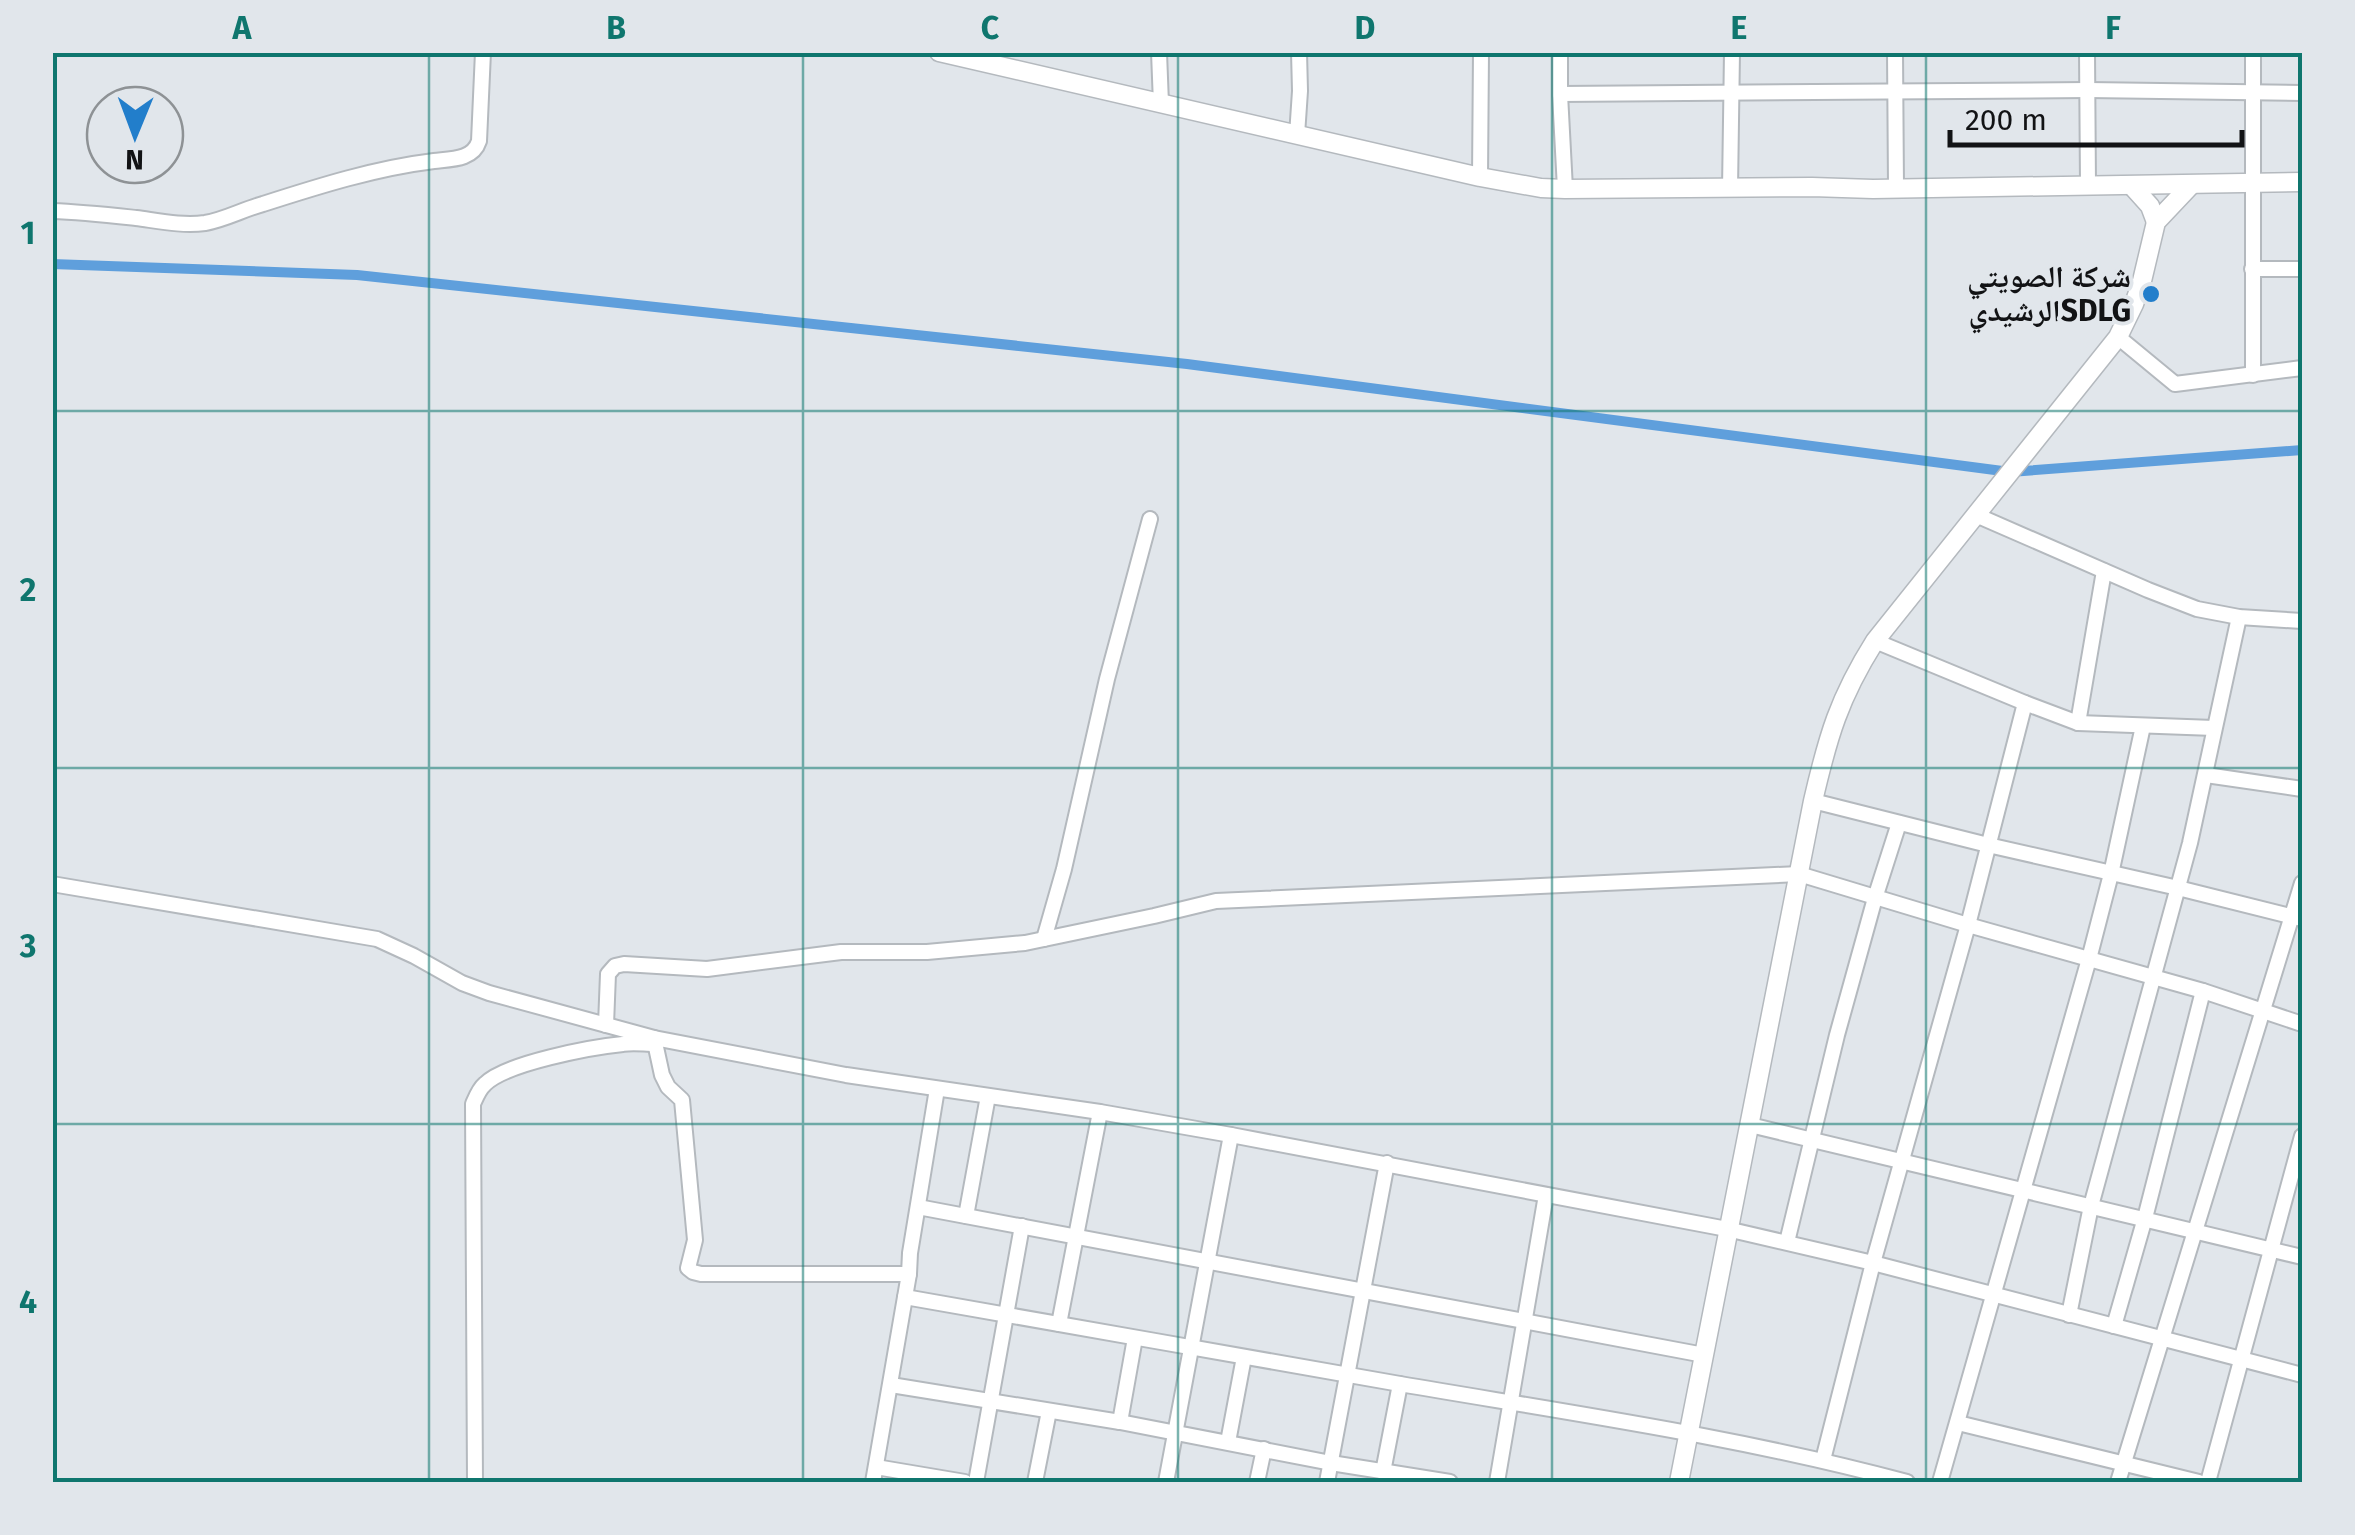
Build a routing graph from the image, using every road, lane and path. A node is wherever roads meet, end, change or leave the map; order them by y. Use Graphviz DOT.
graph roads {
  1 [pos="483,52"];
  2 [pos="939,52"];
  3 [pos="1159,52"];
  4 [pos="1299,52"];
  5 [pos="1482,52"];
  6 [pos="1560,52"];
  7 [pos="1732,52"];
  8 [pos="1895,52"];
  9 [pos="2087,52"];
  10 [pos="2252,52"];
  11 [pos="2088,90"];
  12 [pos="1731,92"];
  13 [pos="1896,92"];
  14 [pos="2302,92"];
  15 [pos="2252,93"];
  16 [pos="1560,94"];
  17 [pos="1161,104"];
  18 [pos="1297,135"];
  19 [pos="1480,176"];
  20 [pos="2252,182"];
  21 [pos="2302,182"];
  22 [pos="2088,185"];
  23 [pos="2191,185"];
  24 [pos="2132,186"];
  25 [pos="1896,188"];
  26 [pos="1565,189"];
  27 [pos="1730,189"];
  28 [pos="52,210"];
  29 [pos="2156,222"];
  30 [pos="2302,269"];
  31 [pos="2252,270"];
  32 [pos="2118,336"];
  33 [pos="2302,368"];
  34 [pos="2253,375"];
  35 [pos="1976,514"];
  36 [pos="1150,519"];
  37 [pos="2104,572"];
  38 [pos="2238,617"];
  39 [pos="2302,621"];
  40 [pos="1875,641"];
  41 [pos="2024,703"];
  42 [pos="2078,723"];
  43 [pos="2143,726"];
  44 [pos="2214,728"];
  45 [pos="2206,776"];
  46 [pos="2302,789"];
  47 [pos="1813,801"];
  48 [pos="1899,823"];
  49 [pos="1988,846"];
  50 [pos="1798,874"];
  51 [pos="2111,874"];
  52 [pos="2302,883"];
  53 [pos="52,884"];
  54 [pos="2178,888"];
  55 [pos="1875,898"];
  56 [pos="2298,918"];
  57 [pos="1968,926"];
  58 [pos="1044,939"];
  59 [pos="2089,959"];
  60 [pos="2153,978"];
  61 [pos="2202,991"];
  62 [pos="2264,1012"];
  63 [pos="606,1024"];
  64 [pos="2302,1024"];
  65 [pos="654,1041"];
  66 [pos="936,1089"];
  67 [pos="988,1096"];
  68 [pos="1100,1112"];
  69 [pos="1750,1125"];
  70 [pos="1231,1135"];
  71 [pos="2302,1136"];
  72 [pos="1813,1139"];
  73 [pos="1902,1162"];
  74 [pos="1387,1163"];
  75 [pos="2022,1189"];
  76 [pos="1546,1195"];
  77 [pos="918,1206"];
  78 [pos="2091,1206"];
  79 [pos="966,1216"];
  80 [pos="2145,1218"];
  81 [pos="1022,1226"];
  82 [pos="1727,1228"];
  83 [pos="2195,1230"];
  84 [pos="1076,1235"];
  85 [pos="1787,1242"];
  86 [pos="2272,1249"];
  87 [pos="2302,1258"];
  88 [pos="1206,1262"];
  89 [pos="1872,1262"];
  90 [pos="909,1274"];
  91 [pos="1365,1290"];
  92 [pos="1992,1295"];
  93 [pos="905,1297"];
  94 [pos="1007,1314"];
  95 [pos="2069,1315"];
  96 [pos="1524,1322"];
  97 [pos="1060,1324"];
  98 [pos="2114,1326"];
  99 [pos="1134,1338"];
  100 [pos="2162,1339"];
  101 [pos="1190,1348"];
  102 [pos="1704,1355"];
  103 [pos="1244,1358"];
  104 [pos="2242,1360"];
  105 [pos="1348,1375"];
  106 [pos="2302,1375"];
  107 [pos="1400,1384"];
  108 [pos="891,1385"];
  109 [pos="992,1401"];
  110 [pos="1510,1402"];
  111 [pos="1049,1410"];
  112 [pos="1120,1422"];
  113 [pos="1958,1422"];
  114 [pos="1176,1432"];
  115 [pos="1689,1432"];
  116 [pos="1228,1442"];
  117 [pos="1264,1449"];
  118 [pos="1823,1460"];
  119 [pos="1331,1463"];
  120 [pos="2123,1464"];
  121 [pos="1383,1472"];
  122 [pos="874,1475"];
  123 [pos="475,1482"];
  124 [pos="965,1482"];
  125 [pos="976,1482"];
  126 [pos="1035,1482"];
  127 [pos="1166,1482"];
  128 [pos="1257,1482"];
  129 [pos="1327,1482"];
  130 [pos="1441,1482"];
  131 [pos="1497,1482"];
  132 [pos="1679,1482"];
  133 [pos="1907,1482"];
  134 [pos="1940,1482"];
  135 [pos="2118,1482"];
  136 [pos="2199,1482"];
  137 [pos="2208,1482"];
  1 -- 28 [label="street"];
  2 -- 17 [label="main road"];
  3 -- 17 [label="street"];
  4 -- 18 [label="street"];
  5 -- 19 [label="street"];
  6 -- 16 [label="street"];
  7 -- 12 [label="street"];
  8 -- 13 [label="street"];
  9 -- 11 [label="street"];
  10 -- 15 [label="street"];
  11 -- 13 [label="street"];
  11 -- 15 [label="street"];
  11 -- 22 [label="street"];
  12 -- 13 [label="street"];
  12 -- 16 [label="street"];
  12 -- 27 [label="street"];
  13 -- 25 [label="street"];
  14 -- 15 [label="street"];
  15 -- 20 [label="street"];
  16 -- 26 [label="street"];
  17 -- 18 [label="main road"];
  18 -- 19 [label="main road"];
  19 -- 26 [label="main road"];
  20 -- 21 [label="main road"];
  20 -- 23 [label="main road"];
  20 -- 31 [label="street"];
  22 -- 24 [label="main road"];
  22 -- 25 [label="main road"];
  23 -- 24 [label="main road"];
  23 -- 29 [label="main road"];
  24 -- 29 [label="main road"];
  25 -- 27 [label="main road"];
  26 -- 27 [label="main road"];
  29 -- 32 [label="main road"];
  30 -- 31 [label="street"];
  31 -- 34 [label="street"];
  32 -- 34 [label="street"];
  32 -- 35 [label="main road"];
  33 -- 34 [label="street"];
  35 -- 37 [label="street"];
  35 -- 40 [label="main road"];
  36 -- 58 [label="street"];
  37 -- 38 [label="street"];
  37 -- 42 [label="street"];
  38 -- 39 [label="street"];
  38 -- 44 [label="street"];
  40 -- 41 [label="street"];
  40 -- 47 [label="main road"];
  41 -- 42 [label="street"];
  41 -- 49 [label="street"];
  42 -- 43 [label="street"];
  43 -- 44 [label="street"];
  43 -- 51 [label="street"];
  44 -- 45 [label="street"];
  45 -- 46 [label="street"];
  45 -- 54 [label="street"];
  47 -- 48 [label="street"];
  47 -- 50 [label="main road"];
  48 -- 49 [label="street"];
  48 -- 55 [label="street"];
  49 -- 51 [label="street"];
  49 -- 57 [label="street"];
  50 -- 55 [label="street"];
  50 -- 58 [label="street"];
  50 -- 69 [label="main road"];
  51 -- 54 [label="street"];
  51 -- 59 [label="street"];
  52 -- 56 [label="street"];
  53 -- 63 [label="street"];
  54 -- 56 [label="street"];
  54 -- 60 [label="street"];
  55 -- 57 [label="street"];
  55 -- 72 [label="street"];
  56 -- 62 [label="street"];
  57 -- 59 [label="street"];
  57 -- 73 [label="street"];
  58 -- 63 [label="street"];
  59 -- 60 [label="street"];
  59 -- 75 [label="street"];
  60 -- 61 [label="street"];
  60 -- 78 [label="street"];
  61 -- 62 [label="street"];
  61 -- 80 [label="street"];
  62 -- 64 [label="street"];
  62 -- 83 [label="street"];
  63 -- 65 [label="street"];
  65 -- 66 [label="street"];
  65 -- 90 [label="street"];
  65 -- 123 [label="street"];
  66 -- 67 [label="street"];
  66 -- 77 [label="street"];
  67 -- 68 [label="street"];
  67 -- 79 [label="street"];
  68 -- 70 [label="street"];
  68 -- 84 [label="street"];
  69 -- 72 [label="street"];
  69 -- 82 [label="main road"];
  70 -- 74 [label="street"];
  70 -- 88 [label="street"];
  71 -- 86 [label="street"];
  72 -- 73 [label="street"];
  72 -- 85 [label="street"];
  73 -- 75 [label="street"];
  73 -- 89 [label="street"];
  74 -- 76 [label="street"];
  74 -- 91 [label="street"];
  75 -- 78 [label="street"];
  75 -- 92 [label="street"];
  76 -- 82 [label="street"];
  76 -- 96 [label="street"];
  77 -- 79 [label="street"];
  77 -- 90 [label="street"];
  78 -- 80 [label="street"];
  78 -- 95 [label="street"];
  79 -- 81 [label="street"];
  80 -- 83 [label="street"];
  80 -- 98 [label="street"];
  81 -- 84 [label="street"];
  81 -- 94 [label="street"];
  82 -- 85 [label="street"];
  82 -- 102 [label="main road"];
  83 -- 86 [label="street"];
  83 -- 100 [label="street"];
  84 -- 88 [label="street"];
  84 -- 97 [label="street"];
  85 -- 89 [label="street"];
  86 -- 87 [label="street"];
  86 -- 104 [label="street"];
  88 -- 91 [label="street"];
  88 -- 101 [label="street"];
  89 -- 92 [label="street"];
  89 -- 118 [label="street"];
  90 -- 93 [label="street"];
  91 -- 96 [label="street"];
  91 -- 105 [label="street"];
  92 -- 95 [label="street"];
  92 -- 113 [label="street"];
  93 -- 94 [label="street"];
  93 -- 108 [label="street"];
  94 -- 97 [label="street"];
  94 -- 109 [label="street"];
  95 -- 98 [label="street"];
  96 -- 102 [label="street"];
  96 -- 110 [label="street"];
  97 -- 99 [label="street"];
  98 -- 100 [label="street"];
  99 -- 101 [label="street"];
  99 -- 112 [label="street"];
  100 -- 104 [label="street"];
  100 -- 120 [label="street"];
  101 -- 103 [label="street"];
  101 -- 114 [label="street"];
  102 -- 115 [label="main road"];
  103 -- 105 [label="street"];
  103 -- 116 [label="street"];
  104 -- 106 [label="street"];
  104 -- 137 [label="street"];
  105 -- 107 [label="street"];
  105 -- 119 [label="street"];
  107 -- 110 [label="street"];
  107 -- 121 [label="street"];
  108 -- 109 [label="street"];
  108 -- 122 [label="street"];
  109 -- 111 [label="street"];
  109 -- 125 [label="street"];
  110 -- 115 [label="street"];
  110 -- 131 [label="street"];
  111 -- 112 [label="street"];
  111 -- 126 [label="street"];
  112 -- 114 [label="street"];
  113 -- 120 [label="street"];
  113 -- 134 [label="street"];
  114 -- 116 [label="street"];
  114 -- 127 [label="street"];
  115 -- 118 [label="street"];
  115 -- 132 [label="main road"];
  116 -- 117 [label="street"];
  117 -- 119 [label="street"];
  117 -- 128 [label="street"];
  118 -- 133 [label="street"];
  119 -- 121 [label="street"];
  119 -- 129 [label="street"];
  120 -- 135 [label="street"];
  120 -- 136 [label="street"];
  121 -- 130 [label="street"];
  122 -- 124 [label="street"];
}
